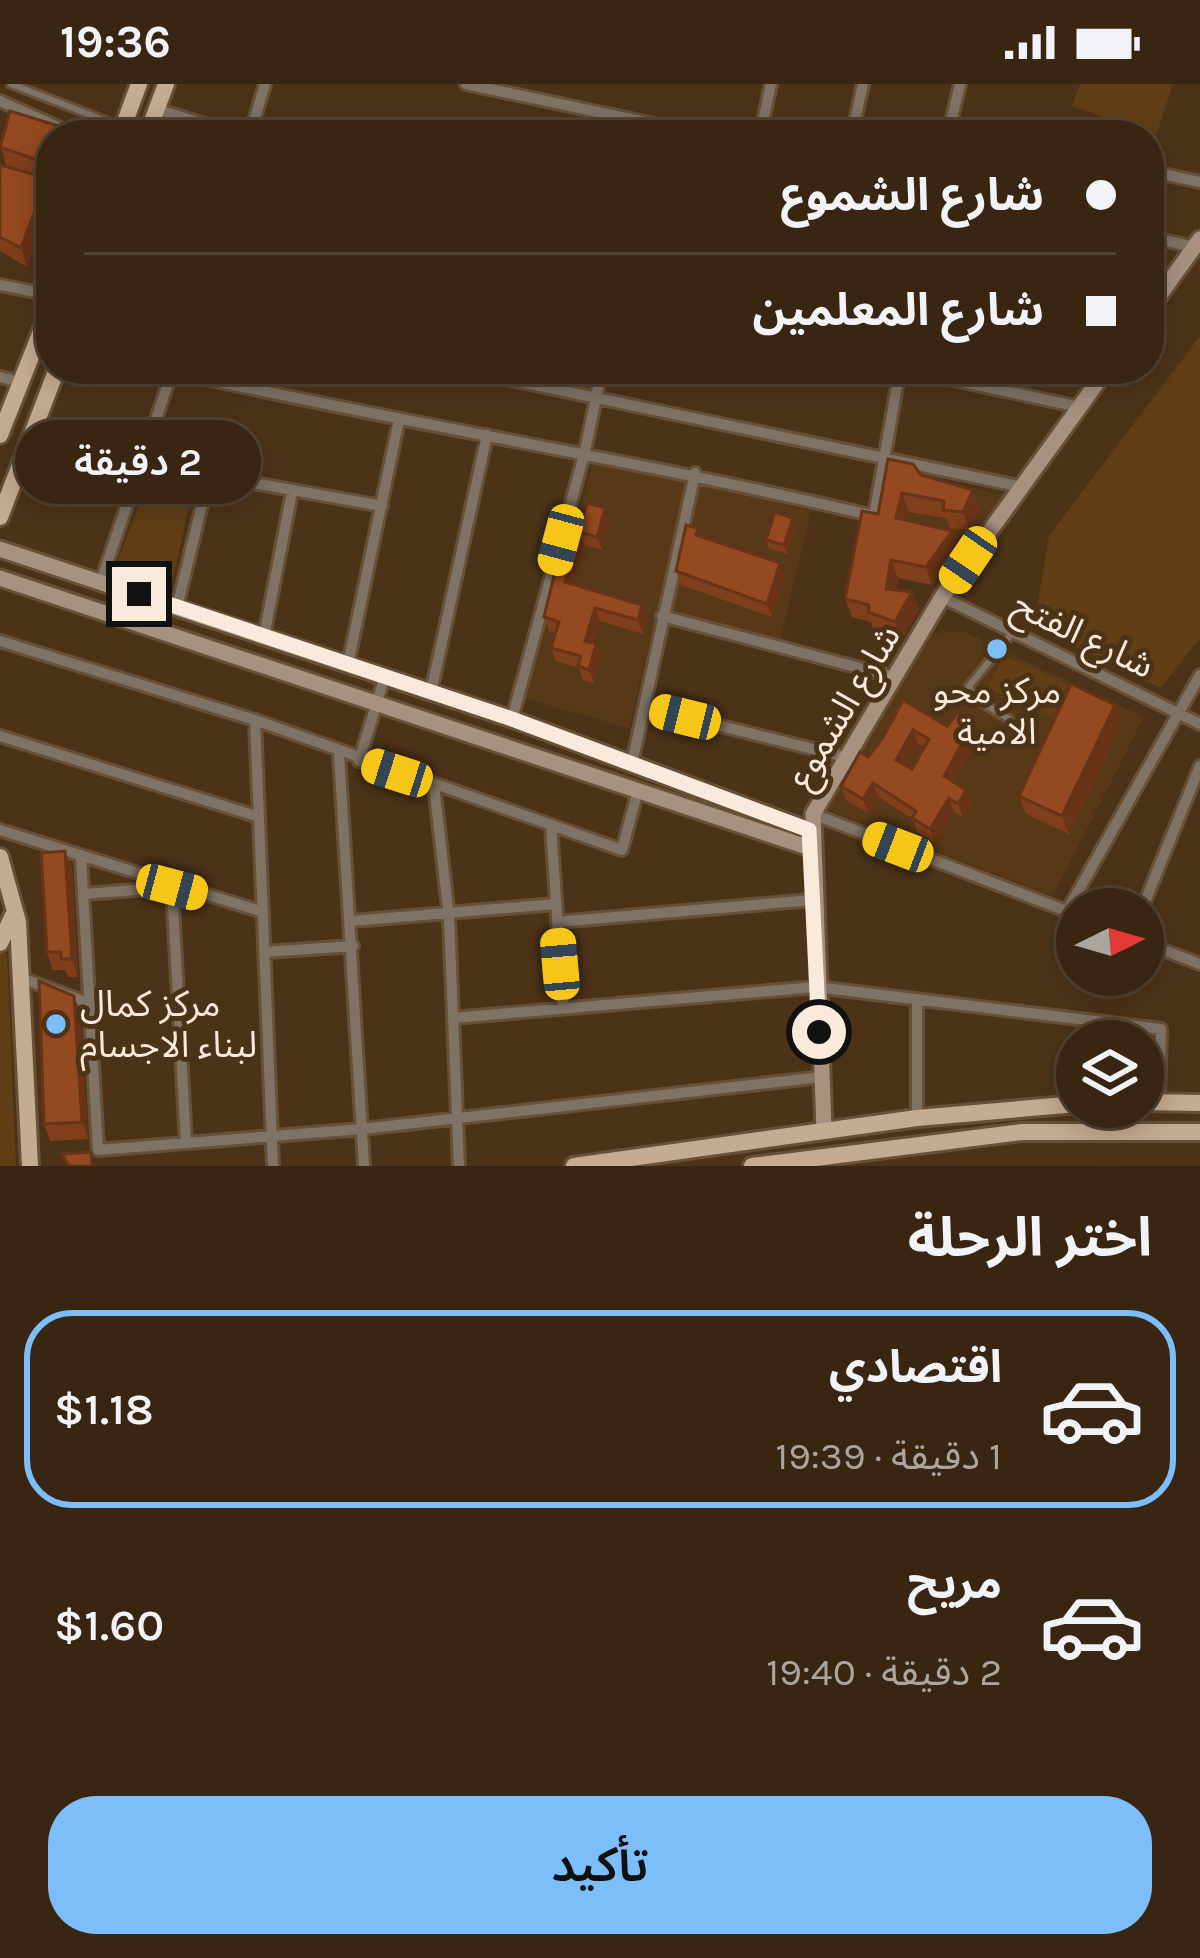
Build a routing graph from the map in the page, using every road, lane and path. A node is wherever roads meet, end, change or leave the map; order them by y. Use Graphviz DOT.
graph roads {
  1 [pos="10,84"];
  2 [pos="139,84"];
  3 [pos="166,84"];
  4 [pos="265,84"];
  5 [pos="466,84"];
  6 [pos="771,84"];
  7 [pos="863,84"];
  8 [pos="960,84"];
  9 [pos="480,86"];
  10 [pos="0,101"];
  11 [pos="156,110"];
  12 [pos="0,116"];
  13 [pos="36,120"];
  14 [pos="43,120"];
  15 [pos="95,120"];
  16 [pos="125,120"];
  17 [pos="152,120"];
  18 [pos="190,120"];
  19 [pos="254,120"];
  20 [pos="639,120"];
  21 [pos="763,120"];
  22 [pos="855,120"];
  23 [pos="952,120"];
  24 [pos="1164,174"];
  25 [pos="1200,182"];
  26 [pos="1164,239"];
  27 [pos="1197,243"];
  28 [pos="0,285"];
  29 [pos="1164,289"];
  30 [pos="36,292"];
  31 [pos="36,344"];
  32 [pos="0,377"];
  33 [pos="21,382"];
  34 [pos="51,384"];
  35 [pos="163,384"];
  36 [pos="234,384"];
  37 [pos="254,384"];
  38 [pos="529,384"];
  39 [pos="599,384"];
  40 [pos="899,384"];
  41 [pos="972,384"];
  42 [pos="1096,384"];
  43 [pos="253,388"];
  44 [pos="596,398"];
  45 [pos="1079,407"];
  46 [pos="399,420"];
  47 [pos="0,435"];
  48 [pos="487,435"];
  49 [pos="585,451"];
  50 [pos="884,461"];
  51 [pos="142,463"];
  52 [pos="695,473"];
  53 [pos="209,476"];
  54 [pos="1018,486"];
  55 [pos="292,492"];
  56 [pos="382,506"];
  57 [pos="0,517"];
  58 [pos="0,549"];
  59 [pos="0,578"];
  60 [pos="100,581"];
  61 [pos="942,597"];
  62 [pos="178,607"];
  63 [pos="662,616"];
  64 [pos="1013,632"];
  65 [pos="264,636"];
  66 [pos="0,641"];
  67 [pos="348,664"];
  68 [pos="1200,675"];
  69 [pos="385,676"];
  70 [pos="894,677"];
  71 [pos="431,692"];
  72 [pos="376,703"];
  73 [pos="645,707"];
  74 [pos="1180,715"];
  75 [pos="512,719"];
  76 [pos="1009,719"];
  77 [pos="255,720"];
  78 [pos="1200,724"];
  79 [pos="0,736"];
  80 [pos="339,754"];
  81 [pos="845,757"];
  82 [pos="359,761"];
  83 [pos="632,763"];
  84 [pos="1200,766"];
  85 [pos="434,785"];
  86 [pos="638,790"];
  87 [pos="259,817"];
  88 [pos="551,825"];
  89 [pos="0,830"];
  90 [pos="811,831"];
  91 [pos="0,857"];
  92 [pos="81,857"];
  93 [pos="172,887"];
  94 [pos="1086,888"];
  95 [pos="1151,888"];
  96 [pos="84,894"];
  97 [pos="812,900"];
  98 [pos="555,904"];
  99 [pos="1056,908"];
  100 [pos="16,910"];
  101 [pos="263,912"];
  102 [pos="449,916"];
  103 [pos="352,921"];
  104 [pos="556,922"];
  105 [pos="0,943"];
  106 [pos="353,946"];
  107 [pos="1164,950"];
  108 [pos="265,952"];
  109 [pos="1200,964"];
  110 [pos="21,977"];
  111 [pos="816,987"];
  112 [pos="917,999"];
  113 [pos="92,1004"];
  114 [pos="563,1006"];
  115 [pos="453,1018"];
  116 [pos="1088,1020"];
  117 [pos="822,1077"];
  118 [pos="1164,1102"];
  119 [pos="1200,1103"];
  120 [pos="1056,1106"];
  121 [pos="457,1117"];
  122 [pos="917,1118"];
  123 [pos="362,1130"];
  124 [pos="824,1130"];
  125 [pos="1200,1132"];
  126 [pos="272,1136"];
  127 [pos="186,1143"];
  128 [pos="606,1164"];
  129 [pos="30,1166"];
  130 [pos="273,1166"];
  131 [pos="364,1166"];
  132 [pos="459,1166"];
  133 [pos="575,1166"];
  134 [pos="752,1166"];
  1 -- 15 [label="lane"];
  2 -- 16 [label="main road"];
  3 -- 11 [label="main road"];
  4 -- 19 [label="street"];
  5 -- 9 [label="street"];
  6 -- 21 [label="street"];
  7 -- 22 [label="street"];
  8 -- 23 [label="street"];
  9 -- 20 [label="street"];
  10 -- 14 [label="street"];
  11 -- 17 [label="main road"];
  11 -- 18 [label="street"];
  12 -- 13 [label="street"];
  24 -- 25 [label="street"];
  26 -- 27 [label="street"];
  27 -- 29 [label="street"];
  28 -- 30 [label="street"];
  31 -- 33 [label="main road"];
  32 -- 33 [label="street"];
  33 -- 47 [label="main road"];
  34 -- 57 [label="main road"];
  35 -- 51 [label="street"];
  36 -- 43 [label="street"];
  37 -- 43 [label="street"];
  38 -- 44 [label="street"];
  39 -- 44 [label="street"];
  40 -- 50 [label="street"];
  41 -- 45 [label="street"];
  42 -- 45 [label="street, شارع الشموع"];
  43 -- 46 [label="street"];
  44 -- 49 [label="street"];
  44 -- 50 [label="street"];
  45 -- 54 [label="street, شارع الشموع"];
  46 -- 48 [label="street"];
  46 -- 56 [label="street"];
  48 -- 49 [label="street"];
  48 -- 71 [label="street"];
  49 -- 52 [label="street"];
  49 -- 75 [label="street"];
  50 -- 52 [label="street"];
  50 -- 54 [label="street"];
  51 -- 53 [label="street"];
  51 -- 60 [label="street"];
  52 -- 63 [label="street"];
  53 -- 55 [label="street"];
  53 -- 62 [label="street"];
  54 -- 61 [label="street, شارع الشموع"];
  55 -- 56 [label="street"];
  55 -- 65 [label="street"];
  56 -- 67 [label="street"];
  58 -- 60 [label="street"];
  59 -- 72 [label="street"];
  60 -- 62 [label="street"];
  61 -- 64 [label="street, شارع الفتح"];
  61 -- 70 [label="street, شارع الشموع"];
  62 -- 65 [label="street"];
  63 -- 70 [label="street"];
  63 -- 73 [label="street"];
  64 -- 74 [label="street, شارع الفتح"];
  64 -- 76 [label="lane"];
  65 -- 67 [label="street"];
  66 -- 77 [label="street"];
  67 -- 69 [label="street"];
  68 -- 74 [label="street"];
  69 -- 71 [label="street"];
  69 -- 72 [label="street"];
  70 -- 81 [label="street, شارع الشموع"];
  71 -- 75 [label="street"];
  72 -- 82 [label="street"];
  72 -- 86 [label="street"];
  73 -- 81 [label="street"];
  73 -- 83 [label="street"];
  74 -- 78 [label="street, شارع الفتح"];
  74 -- 94 [label="street"];
  75 -- 83 [label="street"];
  77 -- 80 [label="street"];
  77 -- 87 [label="street"];
  79 -- 87 [label="street"];
  80 -- 82 [label="street"];
  80 -- 103 [label="street"];
  81 -- 90 [label="street, شارع الشموع"];
  82 -- 85 [label="street"];
  83 -- 90 [label="street"];
  84 -- 95 [label="street"];
  85 -- 88 [label="street"];
  85 -- 102 [label="street"];
  86 -- 88 [label="street"];
  86 -- 90 [label="street"];
  87 -- 101 [label="street"];
  88 -- 98 [label="street"];
  89 -- 92 [label="street"];
  90 -- 97 [label="street, شارع الشموع"];
  90 -- 99 [label="street"];
  91 -- 100 [label="main road"];
  92 -- 93 [label="street"];
  92 -- 96 [label="street"];
  93 -- 96 [label="street"];
  93 -- 101 [label="street"];
  93 -- 127 [label="street"];
  96 -- 113 [label="street"];
  97 -- 104 [label="street"];
  97 -- 111 [label="street, شارع الشموع"];
  98 -- 102 [label="street"];
  98 -- 104 [label="street"];
  100 -- 105 [label="main road"];
  100 -- 110 [label="main road"];
  101 -- 108 [label="street"];
  102 -- 103 [label="street"];
  102 -- 115 [label="street"];
  103 -- 106 [label="street"];
  104 -- 114 [label="street"];
  106 -- 108 [label="street"];
  106 -- 123 [label="street"];
  107 -- 109 [label="street"];
  108 -- 126 [label="street"];
  110 -- 113 [label="street"];
  110 -- 129 [label="main road"];
  111 -- 112 [label="street"];
  111 -- 114 [label="street"];
  111 -- 117 [label="street, شارع الشموع"];
  112 -- 116 [label="street"];
  112 -- 122 [label="street"];
  113 -- 127 [label="street"];
  114 -- 115 [label="street"];
  115 -- 121 [label="street"];
  117 -- 121 [label="street"];
  117 -- 124 [label="street, شارع الشموع"];
  118 -- 119 [label="main road"];
  120 -- 122 [label="main road"];
  121 -- 123 [label="street"];
  121 -- 132 [label="street"];
  122 -- 124 [label="main road"];
  123 -- 126 [label="street"];
  123 -- 131 [label="street"];
  124 -- 128 [label="main road"];
  125 -- 134 [label="main road"];
  126 -- 127 [label="street"];
  126 -- 130 [label="street"];
  128 -- 133 [label="main road"];
}
